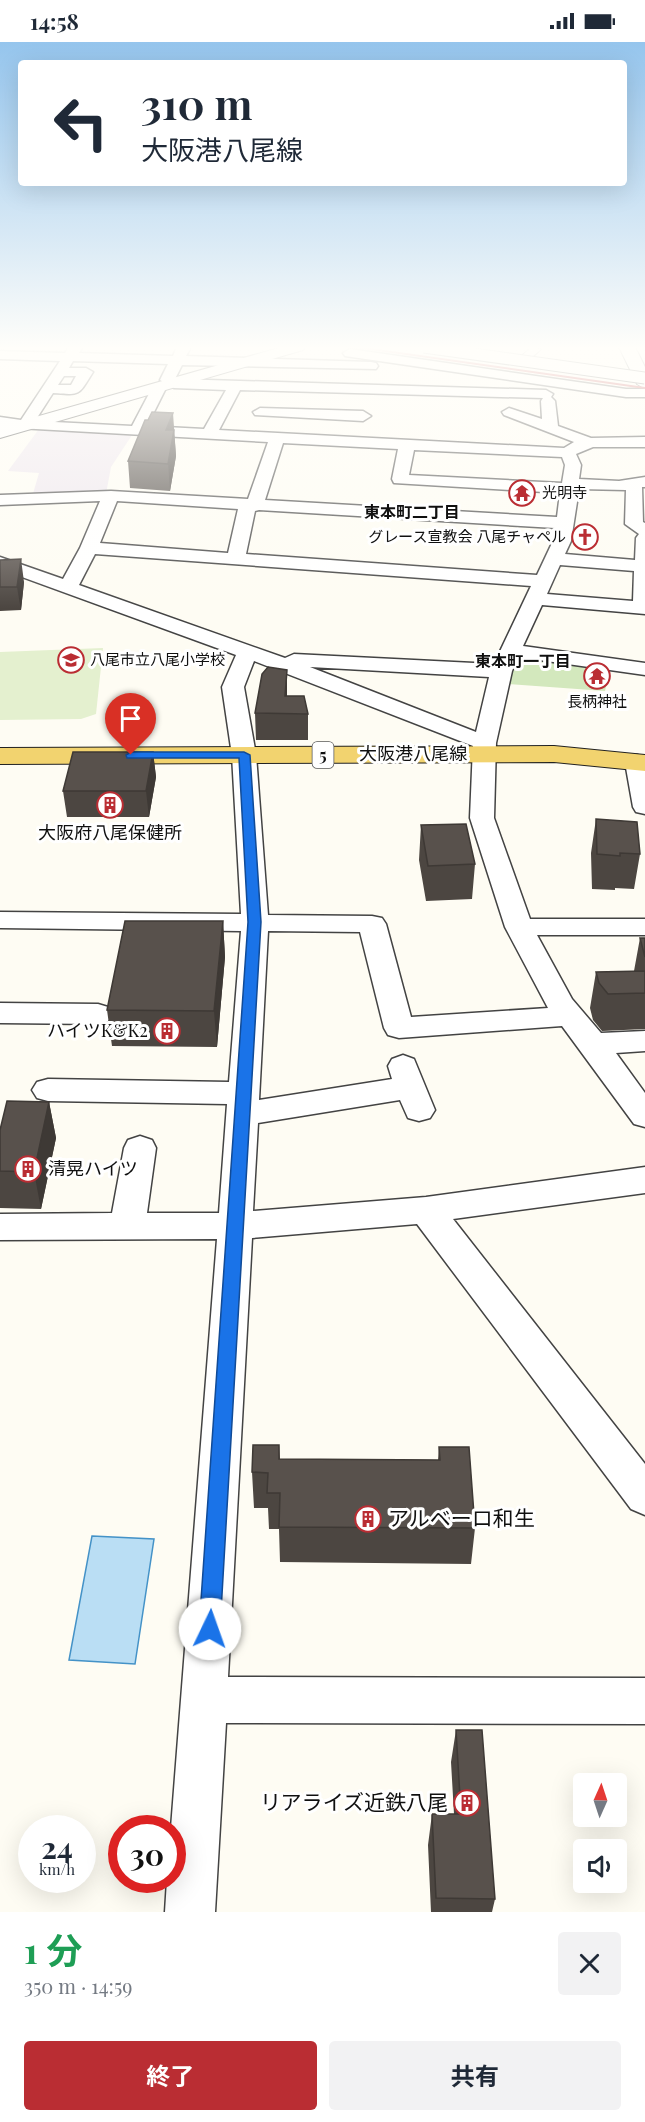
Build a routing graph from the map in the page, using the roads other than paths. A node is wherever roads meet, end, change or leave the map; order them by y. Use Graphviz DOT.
graph roads {
  1 [pos="214,434"];
  2 [pos="362,434"];
  3 [pos="566,434"];
  4 [pos="277,438"];
  5 [pos="361,442"];
  6 [pos="645,442"];
  7 [pos="588,443"];
  8 [pos="407,445"];
  9 [pos="568,453"];
  10 [pos="640,484"];
  11 [pos="571,487"];
  12 [pos="111,496"];
  13 [pos="0,500"];
  14 [pos="251,505"];
  15 [pos="565,523"];
  16 [pos="645,530"];
  17 [pos="645,538"];
  18 [pos="89,548"];
  19 [pos="236,557"];
  20 [pos="555,559"];
  21 [pos="0,563"];
  22 [pos="644,569"];
  23 [pos="68,587"];
  24 [pos="540,590"];
  25 [pos="644,608"];
  26 [pos="511,650"];
  27 [pos="256,656"];
  28 [pos="645,669"];
  29 [pos="501,671"];
  30 [pos="484,748"];
  31 [pos="244,755"];
  32 [pos="0,756"];
  33 [pos="641,763"];
  34 [pos="645,807"];
  35 [pos="0,920"];
  36 [pos="255,922"];
  37 [pos="519,927"];
  38 [pos="645,927"];
  39 [pos="0,1013"];
  40 [pos="98,1014"];
  41 [pos="569,1016"];
  42 [pos="645,1041"];
  43 [pos="593,1044"];
  44 [pos="411,1088"];
  45 [pos="48,1090"];
  46 [pos="243,1104"];
  47 [pos="645,1116"];
  48 [pos="140,1148"];
  49 [pos="645,1180"];
  50 [pos="426,1210"];
  51 [pos="235,1226"];
  52 [pos="0,1227"];
  53 [pos="127,1228"];
  54 [pos="645,1496"];
  55 [pos="205,1700"];
  56 [pos="645,1701"];
  57 [pos="190,1912"];
  1 -- 4 [label="street"];
  2 -- 5 [label="street"];
  3 -- 7 [label="street"];
  4 -- 5 [label="street"];
  4 -- 14 [label="street"];
  5 -- 8 [label="street"];
  6 -- 7 [label="street"];
  7 -- 9 [label="street"];
  8 -- 9 [label="street"];
  8 -- 11 [label="street"];
  9 -- 11 [label="street"];
  10 -- 11 [label="street"];
  10 -- 16 [label="street"];
  11 -- 15 [label="street"];
  12 -- 13 [label="street"];
  12 -- 14 [label="street"];
  12 -- 18 [label="street"];
  14 -- 15 [label="street"];
  14 -- 19 [label="street"];
  15 -- 20 [label="street"];
  17 -- 22 [label="street"];
  18 -- 19 [label="street"];
  18 -- 23 [label="street"];
  19 -- 24 [label="street"];
  20 -- 22 [label="street"];
  20 -- 24 [label="street"];
  21 -- 23 [label="street"];
  22 -- 25 [label="street"];
  23 -- 27 [label="street"];
  24 -- 25 [label="street"];
  24 -- 26 [label="street"];
  26 -- 28 [label="street"];
  26 -- 29 [label="street"];
  27 -- 29 [label="street"];
  27 -- 30 [label="street"];
  27 -- 31 [label="street"];
  29 -- 30 [label="street"];
  30 -- 31 [label="main road, 大阪港八尾線 / 5"];
  30 -- 33 [label="main road, 大阪港八尾線 / 5"];
  30 -- 37 [label="street"];
  31 -- 32 [label="main road, 大阪港八尾線 / 5"];
  31 -- 36 [label="street"];
  33 -- 34 [label="street"];
  35 -- 36 [label="street"];
  36 -- 41 [label="street"];
  36 -- 46 [label="street"];
  37 -- 38 [label="street"];
  37 -- 41 [label="street"];
  39 -- 40 [label="street"];
  41 -- 43 [label="street"];
  42 -- 43 [label="street"];
  43 -- 47 [label="street"];
  44 -- 46 [label="street"];
  45 -- 46 [label="street"];
  46 -- 51 [label="street"];
  48 -- 53 [label="street"];
  49 -- 50 [label="street"];
  50 -- 51 [label="street"];
  50 -- 54 [label="street"];
  51 -- 53 [label="street"];
  51 -- 55 [label="street"];
  52 -- 53 [label="street"];
  55 -- 56 [label="street"];
  55 -- 57 [label="street"];
}
